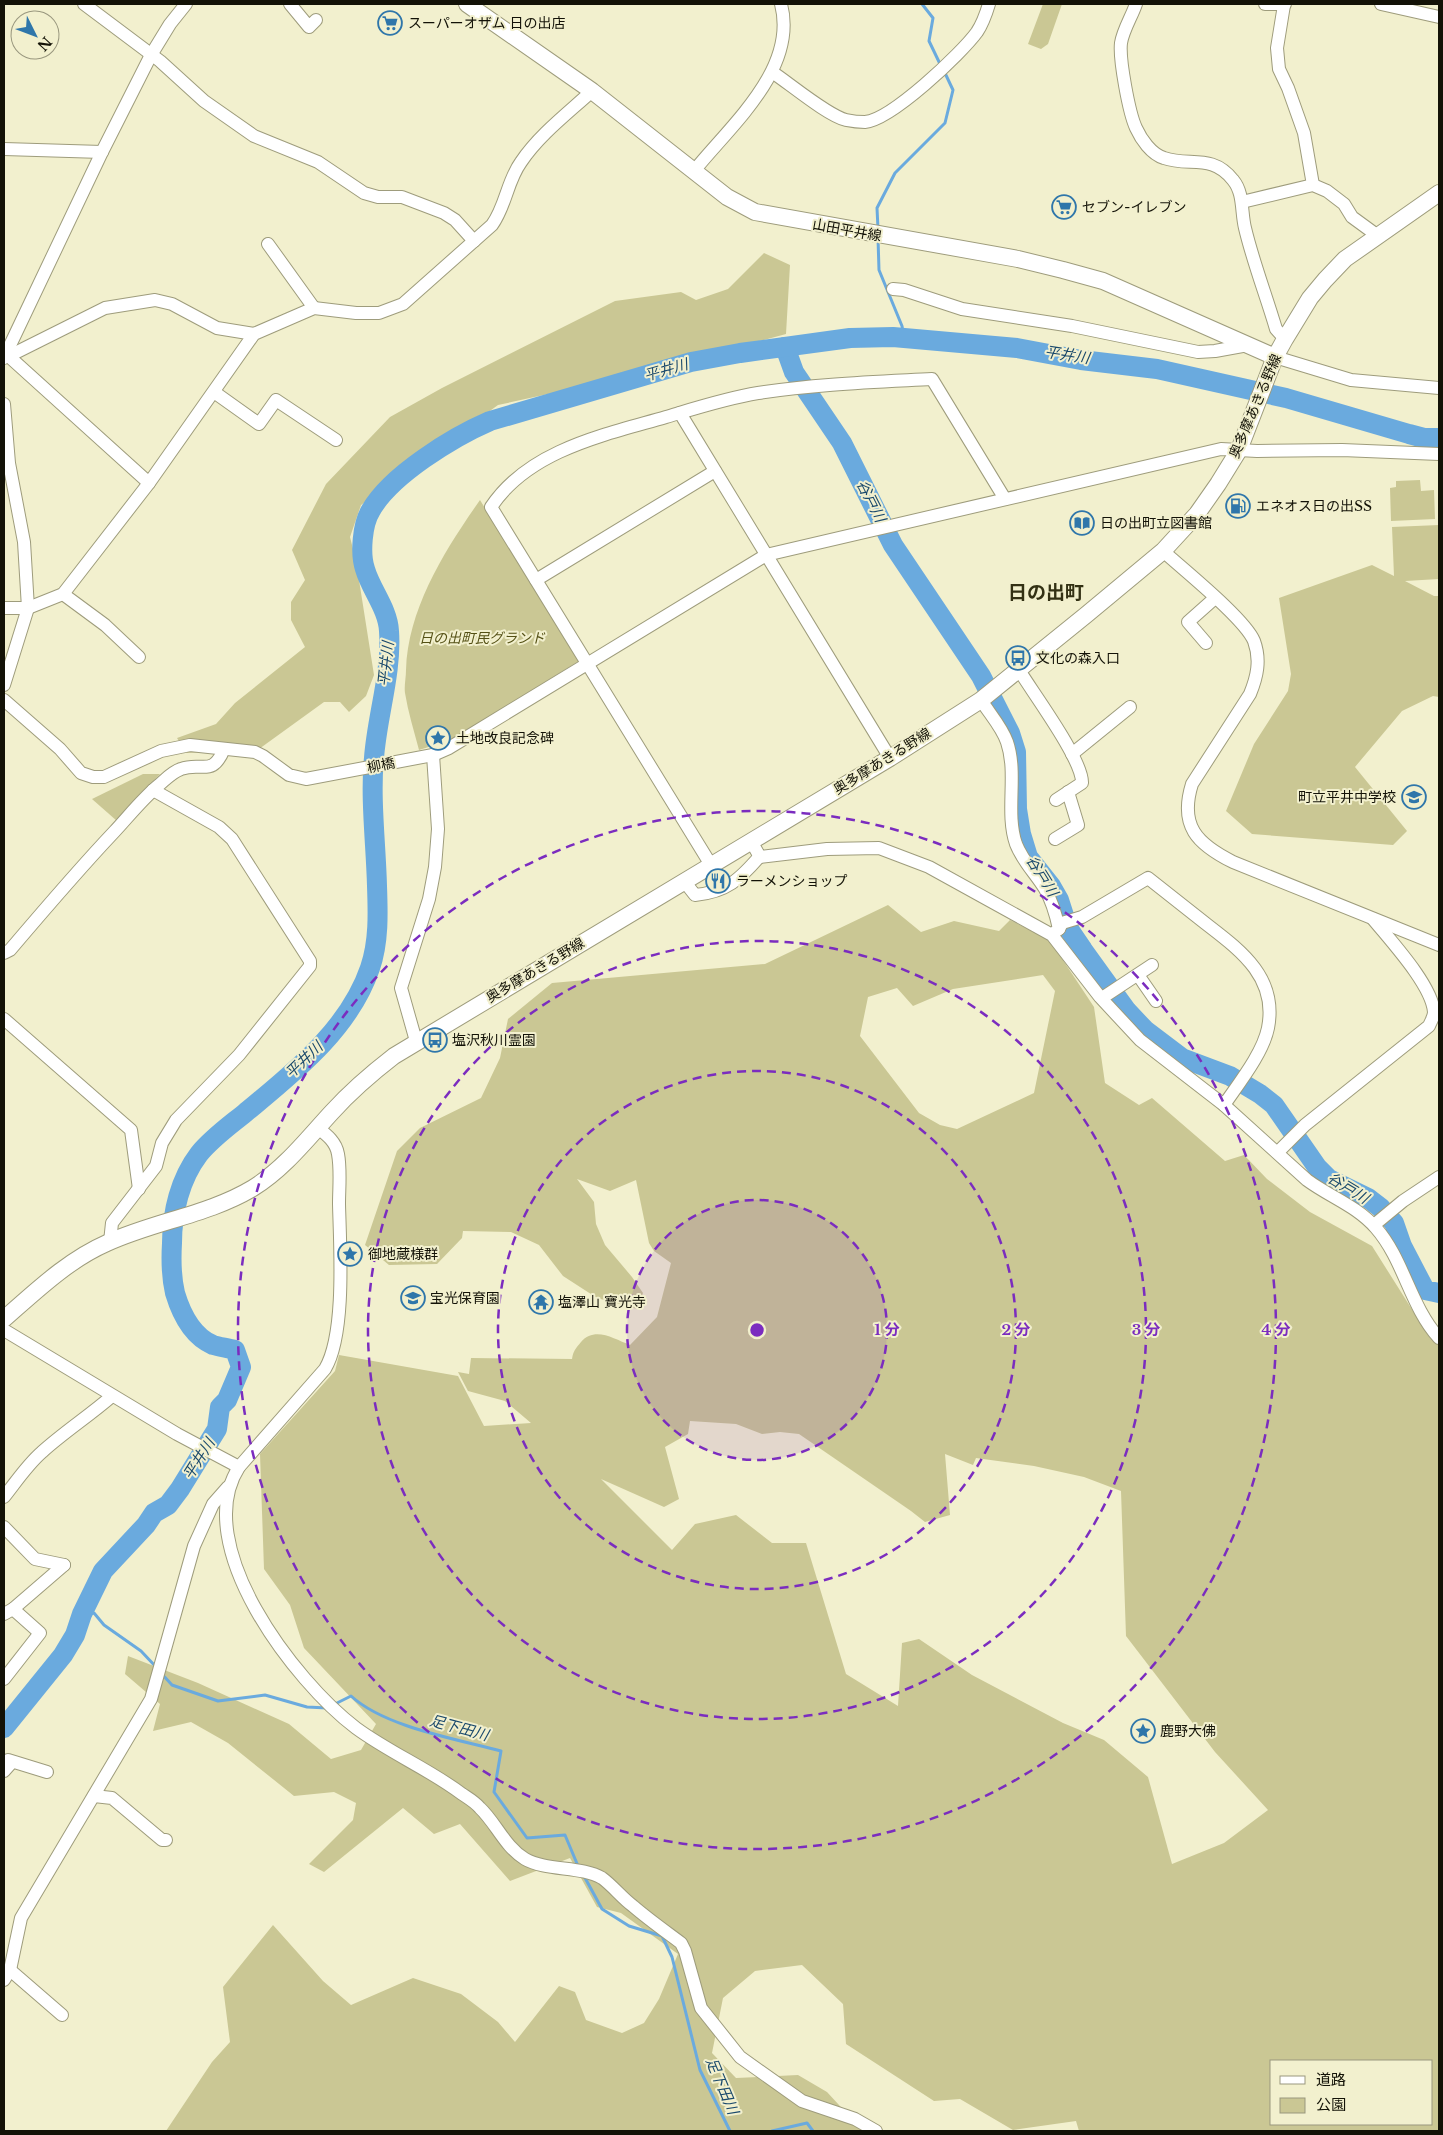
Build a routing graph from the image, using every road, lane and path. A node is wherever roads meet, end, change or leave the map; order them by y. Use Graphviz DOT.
graph roads {
  1 [pos="84,4"];
  2 [pos="186,4"];
  3 [pos="290,4"];
  4 [pos="780,4"];
  5 [pos="989,4"];
  6 [pos="1136,4"];
  7 [pos="1265,4"];
  8 [pos="1284,4"];
  9 [pos="1381,4"];
  10 [pos="476,6"];
  11 [pos="1439,17"];
  12 [pos="316,20"];
  13 [pos="151,55"];
  14 [pos="772,72"];
  15 [pos="592,91"];
  16 [pos="4,149"];
  17 [pos="102,152"];
  18 [pos="694,171"];
  19 [pos="1313,185"];
  20 [pos="1439,193"];
  21 [pos="1242,202"];
  22 [pos="1378,236"];
  23 [pos="474,242"];
  24 [pos="268,244"];
  25 [pos="896,289"];
  26 [pos="314,308"];
  27 [pos="254,334"];
  28 [pos="1285,339"];
  29 [pos="1248,344"];
  30 [pos="4,355"];
  31 [pos="1273,362"];
  32 [pos="1439,388"];
  33 [pos="214,392"];
  34 [pos="4,404"];
  35 [pos="680,413"];
  36 [pos="336,440"];
  37 [pos="1239,450"];
  38 [pos="1439,454"];
  39 [pos="716,471"];
  40 [pos="149,483"];
  41 [pos="1005,499"];
  42 [pos="1163,551"];
  43 [pos="766,555"];
  44 [pos="536,580"];
  45 [pos="63,594"];
  46 [pos="1215,598"];
  47 [pos="4,608"];
  48 [pos="28,608"];
  49 [pos="1206,643"];
  50 [pos="139,657"];
  51 [pos="588,664"];
  52 [pos="1019,670"];
  53 [pos="4,685"];
  54 [pos="4,700"];
  55 [pos="981,700"];
  56 [pos="1130,708"];
  57 [pos="224,749"];
  58 [pos="1072,754"];
  59 [pos="427,756"];
  60 [pos="890,758"];
  61 [pos="153,790"];
  62 [pos="1068,792"];
  63 [pos="1056,800"];
  64 [pos="1055,839"];
  65 [pos="751,841"];
  66 [pos="760,856"];
  67 [pos="711,865"];
  68 [pos="684,881"];
  69 [pos="1371,917"];
  70 [pos="1055,932"];
  71 [pos="1439,945"];
  72 [pos="4,953"];
  73 [pos="1152,965"];
  74 [pos="1138,974"];
  75 [pos="1105,996"];
  76 [pos="1156,1001"];
  77 [pos="4,1019"];
  78 [pos="416,1041"];
  79 [pos="1224,1105"];
  80 [pos="318,1128"];
  81 [pos="1278,1152"];
  82 [pos="1439,1177"];
  83 [pos="139,1188"];
  84 [pos="1374,1226"];
  85 [pos="110,1242"];
  86 [pos="4,1319"];
  87 [pos="4,1330"];
  88 [pos="1439,1338"];
  89 [pos="112,1396"];
  90 [pos="239,1466"];
  91 [pos="230,1486"];
  92 [pos="4,1497"];
  93 [pos="4,1527"];
  94 [pos="9,1611"];
  95 [pos="4,1679"];
  96 [pos="8,1764"];
  97 [pos="47,1772"];
  98 [pos="94,1796"];
  99 [pos="166,1840"];
  100 [pos="7,1975"];
  101 [pos="62,2015"];
  102 [pos="876,2131"];
  1 -- 13 [label="street"];
  2 -- 13 [label="street"];
  3 -- 12 [label="street"];
  4 -- 14 [label="street"];
  5 -- 14 [label="street"];
  6 -- 21 [label="street"];
  7 -- 8 [label="street"];
  8 -- 19 [label="street"];
  9 -- 11 [label="street"];
  10 -- 15 [label="main road, 山田平井線"];
  13 -- 17 [label="street"];
  13 -- 23 [label="street"];
  14 -- 18 [label="street"];
  15 -- 18 [label="main road, 山田平井線"];
  15 -- 23 [label="street"];
  16 -- 17 [label="street"];
  17 -- 30 [label="street"];
  18 -- 29 [label="main road, 山田平井線"];
  19 -- 21 [label="street"];
  19 -- 22 [label="street"];
  20 -- 22 [label="main road, 奥多摩あきる野線"];
  21 -- 28 [label="street"];
  22 -- 28 [label="main road, 奥多摩あきる野線"];
  23 -- 26 [label="street"];
  24 -- 26 [label="street"];
  25 -- 29 [label="street"];
  26 -- 27 [label="street"];
  27 -- 30 [label="street"];
  27 -- 33 [label="street"];
  28 -- 31 [label="main road, 奥多摩あきる野線"];
  29 -- 31 [label="main road, 山田平井線"];
  30 -- 40 [label="street"];
  31 -- 32 [label="street"];
  31 -- 37 [label="main road, 奥多摩あきる野線"];
  33 -- 36 [label="street"];
  33 -- 40 [label="street"];
  34 -- 48 [label="street"];
  35 -- 39 [label="street"];
  35 -- 41 [label="street"];
  35 -- 44 [label="street"];
  37 -- 38 [label="street, 柳橋"];
  37 -- 41 [label="street, 柳橋"];
  37 -- 42 [label="main road, 奥多摩あきる野線"];
  39 -- 43 [label="street"];
  39 -- 44 [label="street"];
  40 -- 45 [label="street"];
  41 -- 43 [label="street, 柳橋"];
  42 -- 46 [label="street"];
  42 -- 52 [label="main road, 奥多摩あきる野線"];
  43 -- 51 [label="street, 柳橋"];
  43 -- 60 [label="street"];
  44 -- 51 [label="street"];
  45 -- 48 [label="street"];
  45 -- 50 [label="street"];
  46 -- 49 [label="street"];
  46 -- 69 [label="street"];
  47 -- 48 [label="street"];
  48 -- 53 [label="street"];
  51 -- 59 [label="street, 柳橋"];
  51 -- 67 [label="street"];
  52 -- 55 [label="main road, 奥多摩あきる野線"];
  52 -- 58 [label="street"];
  54 -- 57 [label="street, 柳橋"];
  55 -- 60 [label="main road, 奥多摩あきる野線"];
  55 -- 70 [label="street"];
  56 -- 58 [label="street"];
  57 -- 59 [label="street, 柳橋"];
  57 -- 61 [label="street"];
  58 -- 62 [label="street"];
  59 -- 78 [label="street"];
  60 -- 65 [label="main road, 奥多摩あきる野線"];
  61 -- 72 [label="street"];
  61 -- 83 [label="street"];
  62 -- 63 [label="street"];
  62 -- 64 [label="street"];
  65 -- 66 [label="street"];
  65 -- 67 [label="main road, 奥多摩あきる野線"];
  66 -- 68 [label="street"];
  66 -- 70 [label="street"];
  67 -- 68 [label="main road, 奥多摩あきる野線"];
  68 -- 78 [label="main road, 奥多摩あきる野線"];
  69 -- 71 [label="street"];
  69 -- 81 [label="street"];
  70 -- 75 [label="street"];
  70 -- 79 [label="street"];
  73 -- 74 [label="street"];
  74 -- 75 [label="street"];
  74 -- 76 [label="street"];
  75 -- 79 [label="street"];
  77 -- 83 [label="street"];
  78 -- 80 [label="main road, 奥多摩あきる野線"];
  79 -- 81 [label="street"];
  80 -- 85 [label="main road, 奥多摩あきる野線"];
  80 -- 90 [label="street"];
  81 -- 84 [label="street"];
  82 -- 84 [label="street"];
  83 -- 85 [label="street"];
  84 -- 88 [label="street"];
  85 -- 86 [label="main road"];
  87 -- 89 [label="street"];
  89 -- 90 [label="street"];
  89 -- 92 [label="street"];
  90 -- 91 [label="street"];
  91 -- 98 [label="street"];
  91 -- 102 [label="street"];
  93 -- 94 [label="street"];
  94 -- 95 [label="street"];
  96 -- 97 [label="street"];
  98 -- 99 [label="street"];
  98 -- 100 [label="street"];
  100 -- 101 [label="street"];
}
